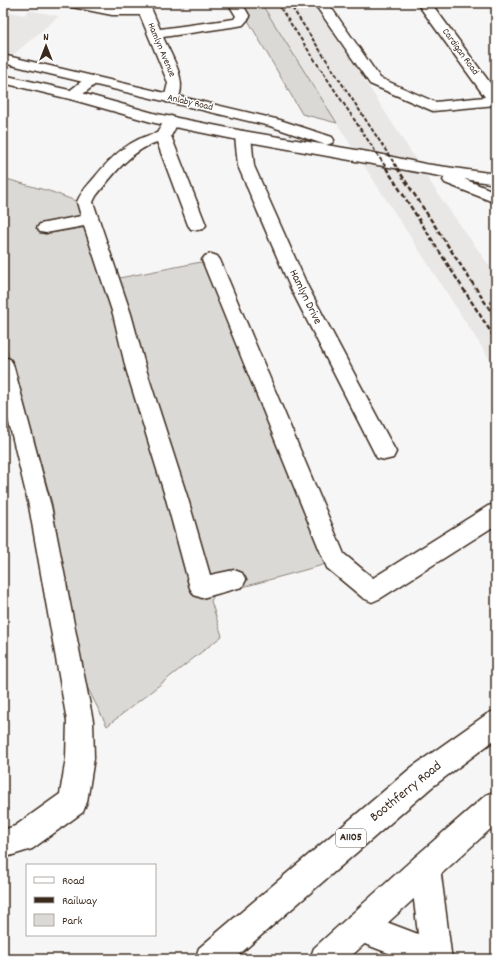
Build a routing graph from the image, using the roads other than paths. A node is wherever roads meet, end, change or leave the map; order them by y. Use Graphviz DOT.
graph roads {
  1 [pos="72,3"];
  2 [pos="235,3"];
  3 [pos="321,3"];
  4 [pos="424,3"];
  5 [pos="143,7"];
  6 [pos="154,34"];
  7 [pos="3,59"];
  8 [pos="3,78"];
  9 [pos="92,80"];
  10 [pos="73,95"];
  11 [pos="171,98"];
  12 [pos="496,100"];
  13 [pos="167,129"];
  14 [pos="243,136"];
  15 [pos="374,158"];
  16 [pos="425,169"];
  17 [pos="496,179"];
  18 [pos="496,198"];
  19 [pos="90,220"];
  20 [pos="197,225"];
  21 [pos="46,228"];
  22 [pos="211,260"];
  23 [pos="3,364"];
  24 [pos="8,398"];
  25 [pos="385,452"];
  26 [pos="496,513"];
  27 [pos="234,580"];
  28 [pos="496,723"];
  29 [pos="496,805"];
  30 [pos="3,844"];
  31 [pos="424,867"];
  32 [pos="360,927"];
  33 [pos="437,958"];
  34 [pos="210,959"];
  35 [pos="325,959"];
  1 -- 5 [label="main road"];
  2 -- 6 [label="main road"];
  3 -- 12 [label="main road"];
  4 -- 12 [label="main road, Cardigan Road"];
  5 -- 6 [label="main road, Hamlyn Avenue"];
  6 -- 11 [label="main road, Hamlyn Avenue"];
  7 -- 9 [label="main road, Anlaby Road"];
  8 -- 10 [label="main road, Anlaby Road"];
  9 -- 10 [label="main road"];
  9 -- 11 [label="main road, Anlaby Road"];
  10 -- 13 [label="main road, Anlaby Road"];
  11 -- 15 [label="main road, Anlaby Road"];
  13 -- 14 [label="main road, Anlaby Road"];
  13 -- 19 [label="main road"];
  13 -- 20 [label="main road"];
  14 -- 15 [label="main road, Anlaby Road"];
  14 -- 25 [label="main road, Hamlyn Drive"];
  15 -- 16 [label="main road, Anlaby Road"];
  16 -- 17 [label="main road, Anlaby Road"];
  16 -- 18 [label="main road, Anlaby Road"];
  19 -- 21 [label="main road"];
  19 -- 27 [label="main road"];
  22 -- 26 [label="main road"];
  23 -- 24 [label="main road"];
  24 -- 30 [label="main road"];
  28 -- 34 [label="main road, Boothferry Road / A1105"];
  29 -- 31 [label="main road"];
  31 -- 32 [label="main road"];
  31 -- 33 [label="main road"];
  32 -- 33 [label="main road"];
  32 -- 35 [label="main road"];
}
